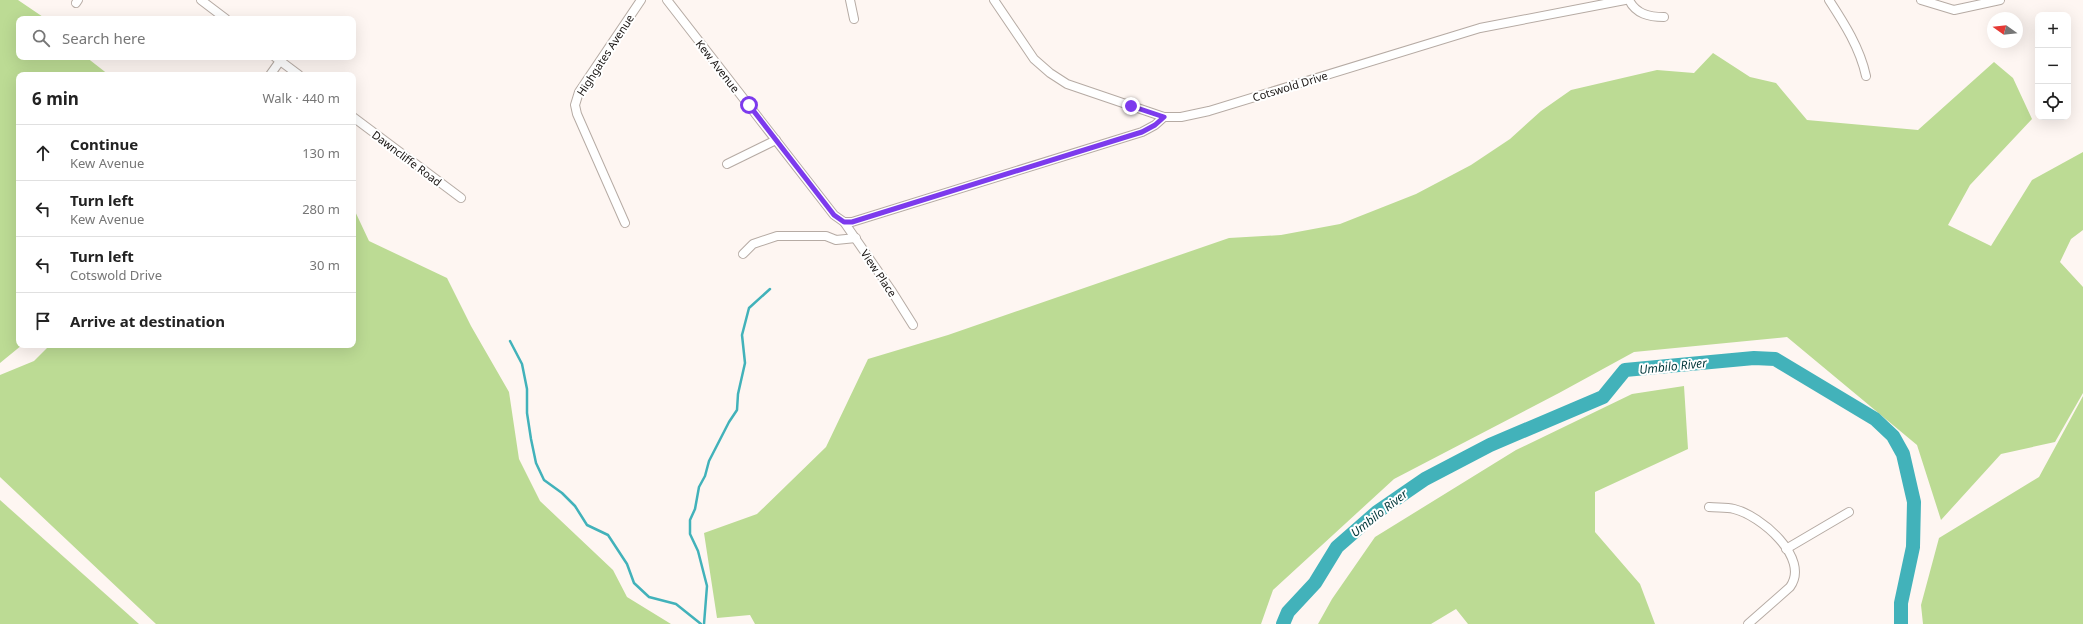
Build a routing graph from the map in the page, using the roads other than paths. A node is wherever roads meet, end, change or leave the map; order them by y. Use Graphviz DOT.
graph roads {
  1 [pos="201,0"];
  2 [pos="641,0"];
  3 [pos="667,0"];
  4 [pos="850,0"];
  5 [pos="994,0"];
  6 [pos="1625,0"];
  7 [pos="1629,0"];
  8 [pos="1829,0"];
  9 [pos="1921,0"];
  10 [pos="2000,0"];
  11 [pos="222,16"];
  12 [pos="1664,17"];
  13 [pos="854,19"];
  14 [pos="278,60"];
  15 [pos="279,60"];
  16 [pos="272,72"];
  17 [pos="295,72"];
  18 [pos="1866,76"];
  19 [pos="1164,117"];
  20 [pos="356,119"];
  21 [pos="776,140"];
  22 [pos="727,164"];
  23 [pos="461,198"];
  24 [pos="844,222"];
  25 [pos="625,223"];
  26 [pos="856,238"];
  27 [pos="743,254"];
  28 [pos="913,325"];
  29 [pos="1709,507"];
  30 [pos="1849,512"];
  31 [pos="1786,549"];
  32 [pos="1748,624"];
  1 -- 11 [label="street"];
  2 -- 25 [label="street, Highgates Avenue"];
  3 -- 21 [label="street, Kew Avenue"];
  4 -- 13 [label="street"];
  5 -- 19 [label="street, Cotswold Drive"];
  6 -- 19 [label="street, Cotswold Drive"];
  7 -- 12 [label="street"];
  8 -- 18 [label="street"];
  9 -- 10 [label="street"];
  14 -- 16 [label="street"];
  15 -- 17 [label="street"];
  19 -- 24 [label="street"];
  20 -- 23 [label="street, Dawncliffe Road"];
  21 -- 22 [label="street"];
  21 -- 24 [label="street, Kew Avenue"];
  24 -- 26 [label="street, View Place"];
  26 -- 27 [label="street"];
  26 -- 28 [label="street, View Place"];
  29 -- 31 [label="street"];
  30 -- 31 [label="street"];
  31 -- 32 [label="street"];
}
